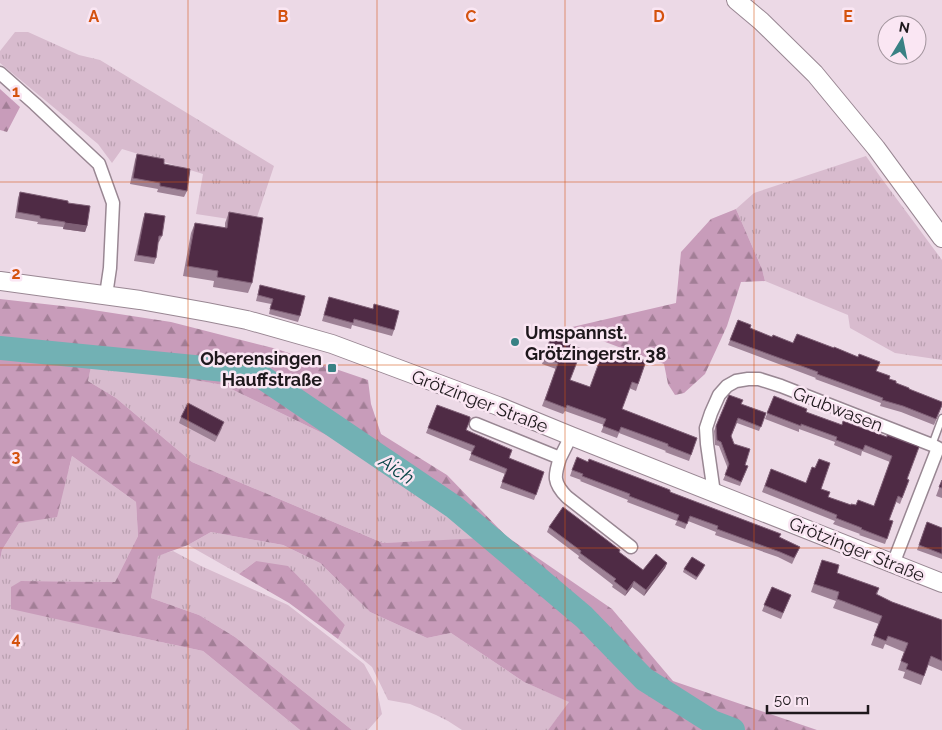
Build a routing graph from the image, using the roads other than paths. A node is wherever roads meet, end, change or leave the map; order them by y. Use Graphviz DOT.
graph roads {
  1 [pos="736,0"];
  2 [pos="0,73"];
  3 [pos="942,238"];
  4 [pos="0,281"];
  5 [pos="106,295"];
  6 [pos="942,418"];
  7 [pos="476,424"];
  8 [pos="571,436"];
  9 [pos="932,445"];
  10 [pos="560,458"];
  11 [pos="714,492"];
  12 [pos="631,547"];
  13 [pos="893,564"];
  14 [pos="942,583"];
  1 -- 3 [label="main road"];
  2 -- 5 [label="street"];
  4 -- 5 [label="main road, Grötzinger Straße"];
  5 -- 8 [label="main road, Grötzinger Straße"];
  6 -- 9 [label="lane"];
  7 -- 10 [label="street"];
  8 -- 10 [label="street"];
  8 -- 11 [label="main road, Grötzinger Straße"];
  9 -- 11 [label="street, Grubwasen"];
  9 -- 13 [label="street"];
  10 -- 12 [label="street"];
  11 -- 13 [label="main road, Grötzinger Straße"];
  13 -- 14 [label="main road, Grötzinger Straße"];
}
